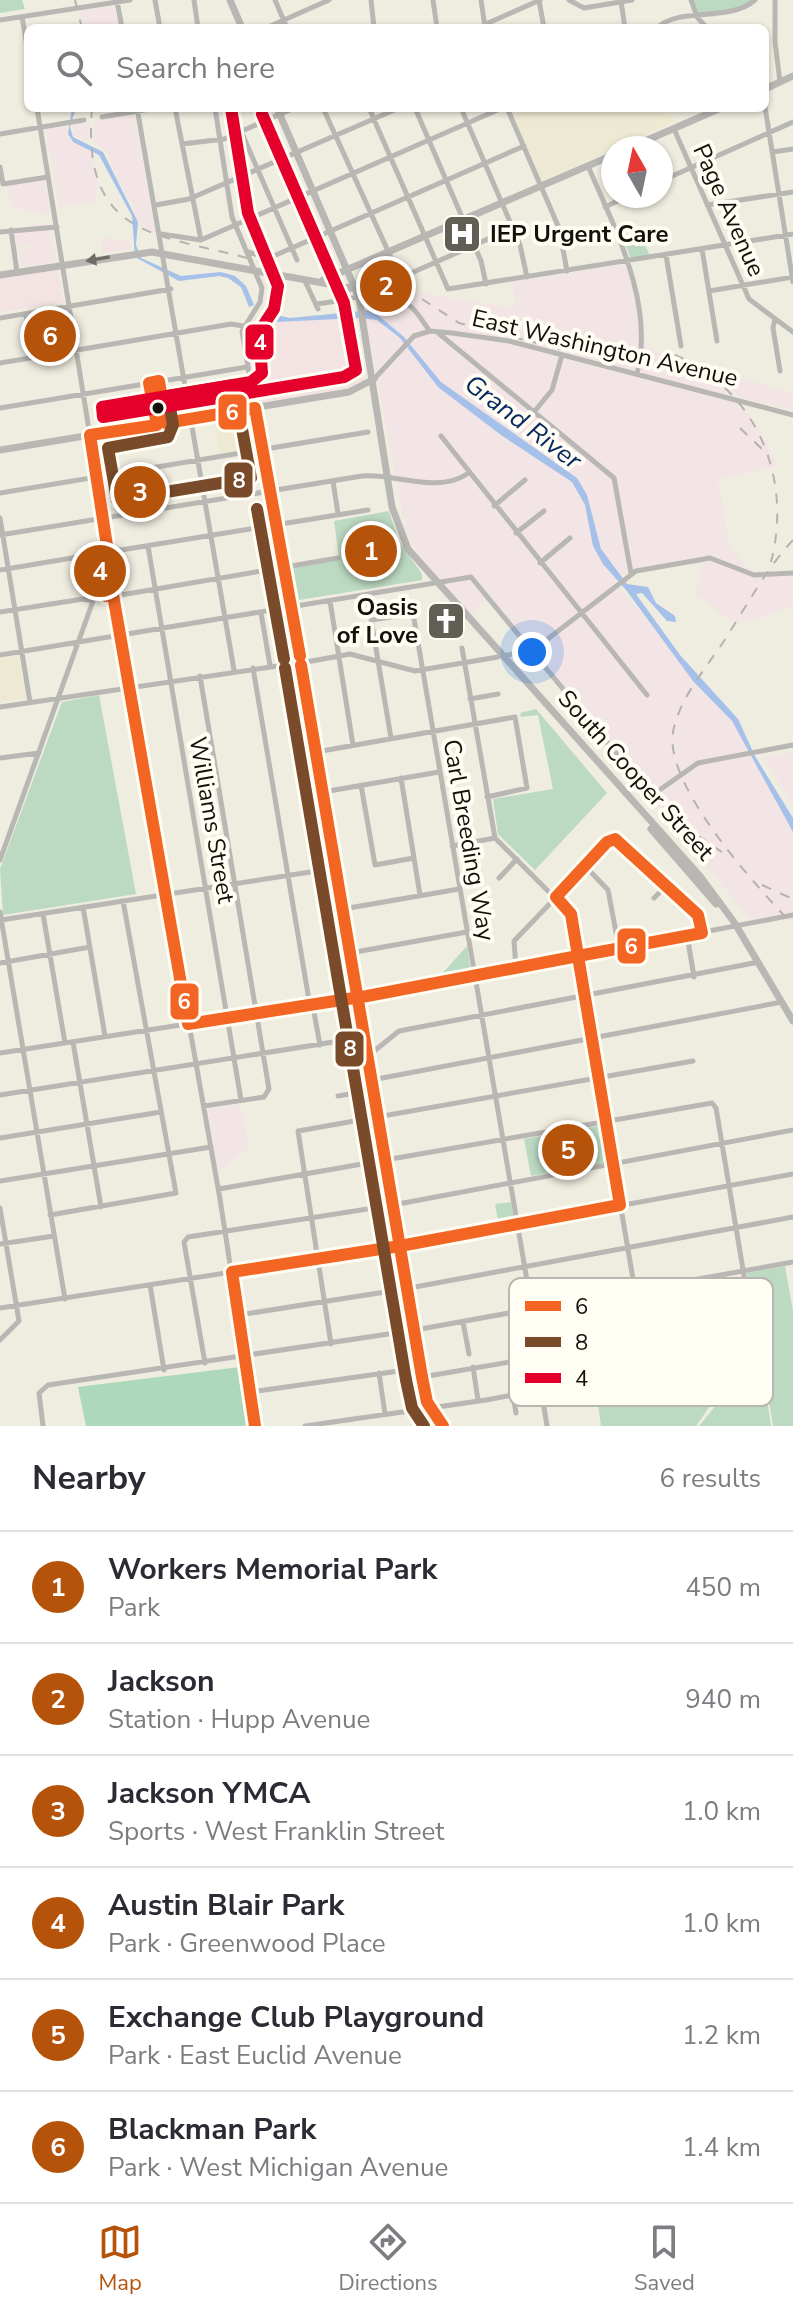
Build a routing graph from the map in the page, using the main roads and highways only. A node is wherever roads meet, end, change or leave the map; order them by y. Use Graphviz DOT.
graph roads {
  1 [pos="230,0"];
  2 [pos="240,24"];
  3 [pos="793,76"];
  4 [pos="769,87"];
  5 [pos="278,112"];
  6 [pos="712,112"];
  7 [pos="656,136"];
  8 [pos="601,160"];
  9 [pos="348,270"];
  10 [pos="0,275"];
  11 [pos="320,281"];
  12 [pos="356,289"];
  13 [pos="374,379"];
  14 [pos="255,408"];
  15 [pos="0,450"];
  16 [pos="793,1021"];
  17 [pos="443,1426"];
  1 -- 2 [label="main road"];
  3 -- 4 [label="main road"];
  5 -- 9 [label="main road, South Cooper Street"];
  6 -- 7 [label="main road"];
  8 -- 9 [label="main road"];
  9 -- 11 [label="main road"];
  9 -- 12 [label="main road, South Cooper Street"];
  11 -- 10 [label="main road, one-way"];
  11 -- 12 [label="main road"];
  12 -- 13 [label="main road, South Cooper Street"];
  13 -- 14 [label="main road"];
  13 -- 16 [label="main road, South Cooper Street"];
  14 -- 15 [label="main road"];
  14 -- 17 [label="main road"];
}
